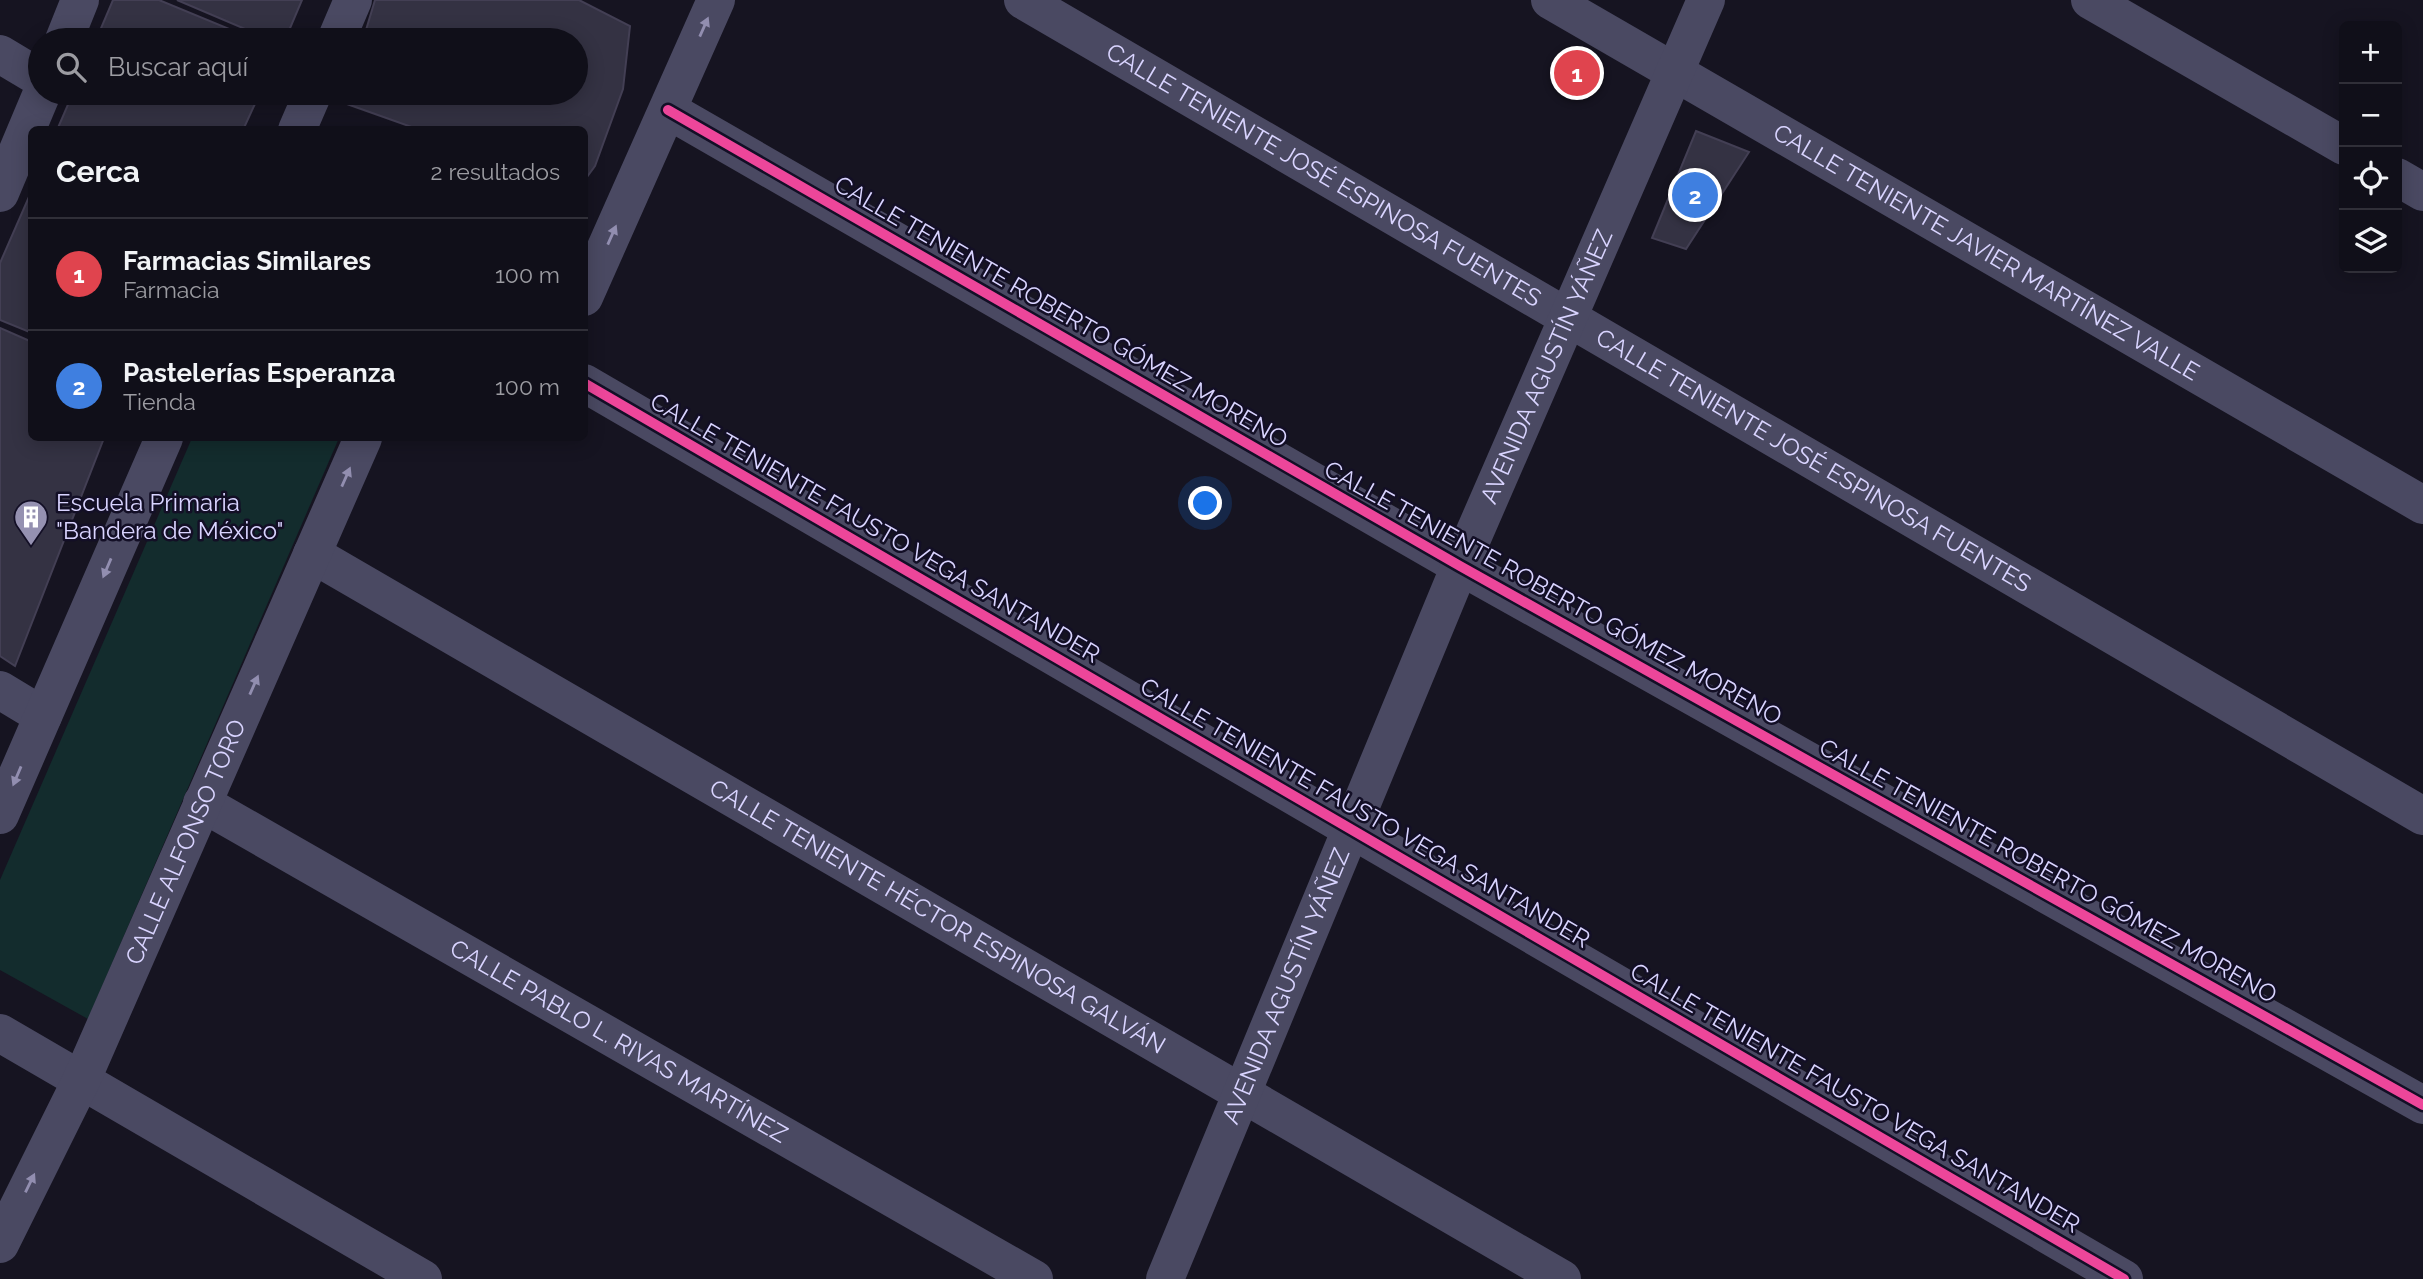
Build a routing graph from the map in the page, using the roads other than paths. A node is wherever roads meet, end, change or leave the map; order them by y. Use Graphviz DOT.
graph roads {
  1 [pos="80,0"];
  2 [pos="353,0"];
  3 [pos="716,0"];
  4 [pos="1023,0"];
  5 [pos="1550,0"];
  6 [pos="1706,0"];
  7 [pos="2090,0"];
  8 [pos="69,28"];
  9 [pos="341,28"];
  10 [pos="0,54"];
  11 [pos="28,71"];
  12 [pos="1674,73"];
  13 [pos="37,105"];
  14 [pos="308,105"];
  15 [pos="668,110"];
  16 [pos="28,126"];
  17 [pos="28,126"];
  18 [pos="299,126"];
  19 [pos="2339,143"];
  20 [pos="2402,180"];
  21 [pos="2423,192"];
  22 [pos="0,193"];
  23 [pos="588,288"];
  24 [pos="1568,319"];
  25 [pos="588,385"];
  26 [pos="162,441"];
  27 [pos="362,441"];
  28 [pos="2423,505"];
  29 [pos="312,554"];
  30 [pos="1460,566"];
  31 [pos="0,690"];
  32 [pos="43,716"];
  33 [pos="202,803"];
  34 [pos="0,815"];
  35 [pos="2423,816"];
  36 [pos="1351,830"];
  37 [pos="0,1033"];
  38 [pos="81,1081"];
  39 [pos="1242,1092"];
  40 [pos="2423,1105"];
  41 [pos="0,1244"];
  42 [pos="423,1279"];
  43 [pos="1034,1279"];
  44 [pos="1165,1279"];
  45 [pos="1562,1279"];
  46 [pos="2124,1279"];
  1 -- 8 [label="street"];
  2 -- 9 [label="street"];
  15 -- 3 [label="street, one-way"];
  4 -- 24 [label="street, CALLE TENIENTE JOSÉ ESPINOSA FUENTES"];
  5 -- 12 [label="street, CALLE TENIENTE JAVIER MARTÍNEZ VALLE"];
  6 -- 12 [label="street, AVENIDA AGUSTÍN YÁÑEZ"];
  7 -- 19 [label="street"];
  10 -- 11 [label="street"];
  12 -- 24 [label="street, AVENIDA AGUSTÍN YÁÑEZ"];
  12 -- 28 [label="street, CALLE TENIENTE JAVIER MARTÍNEZ VALLE"];
  13 -- 17 [label="street"];
  14 -- 18 [label="street"];
  23 -- 15 [label="street, one-way"];
  15 -- 30 [label="street, CALLE TENIENTE ROBERTO GÓMEZ MORENO"];
  16 -- 22 [label="street"];
  20 -- 21 [label="street"];
  24 -- 30 [label="street, AVENIDA AGUSTÍN YÁÑEZ"];
  24 -- 35 [label="street, CALLE TENIENTE JOSÉ ESPINOSA FUENTES"];
  25 -- 36 [label="street, CALLE TENIENTE FAUSTO VEGA SANTANDER"];
  26 -- 32 [label="street, one-way"];
  29 -- 27 [label="street, CALLE ALFONSO TORO, one-way"];
  33 -- 29 [label="street, CALLE ALFONSO TORO, one-way"];
  29 -- 39 [label="street, CALLE TENIENTE HÉCTOR ESPINOSA GALVÁN"];
  30 -- 36 [label="street, AVENIDA AGUSTÍN YÁÑEZ"];
  30 -- 40 [label="street, CALLE TENIENTE ROBERTO GÓMEZ MORENO"];
  31 -- 32 [label="street"];
  32 -- 34 [label="street, one-way"];
  33 -- 38 [label="street, CALLE ALFONSO TORO"];
  33 -- 43 [label="street, CALLE PABLO L. RIVAS MARTÍNEZ"];
  36 -- 39 [label="street, AVENIDA AGUSTÍN YÁÑEZ"];
  36 -- 46 [label="street, CALLE TENIENTE FAUSTO VEGA SANTANDER"];
  37 -- 38 [label="street"];
  41 -- 38 [label="street, CALLE ALFONSO TORO, one-way"];
  38 -- 42 [label="street"];
  39 -- 44 [label="street, AVENIDA AGUSTÍN YÁÑEZ"];
  39 -- 45 [label="street, CALLE TENIENTE HÉCTOR ESPINOSA GALVÁN"];
}
